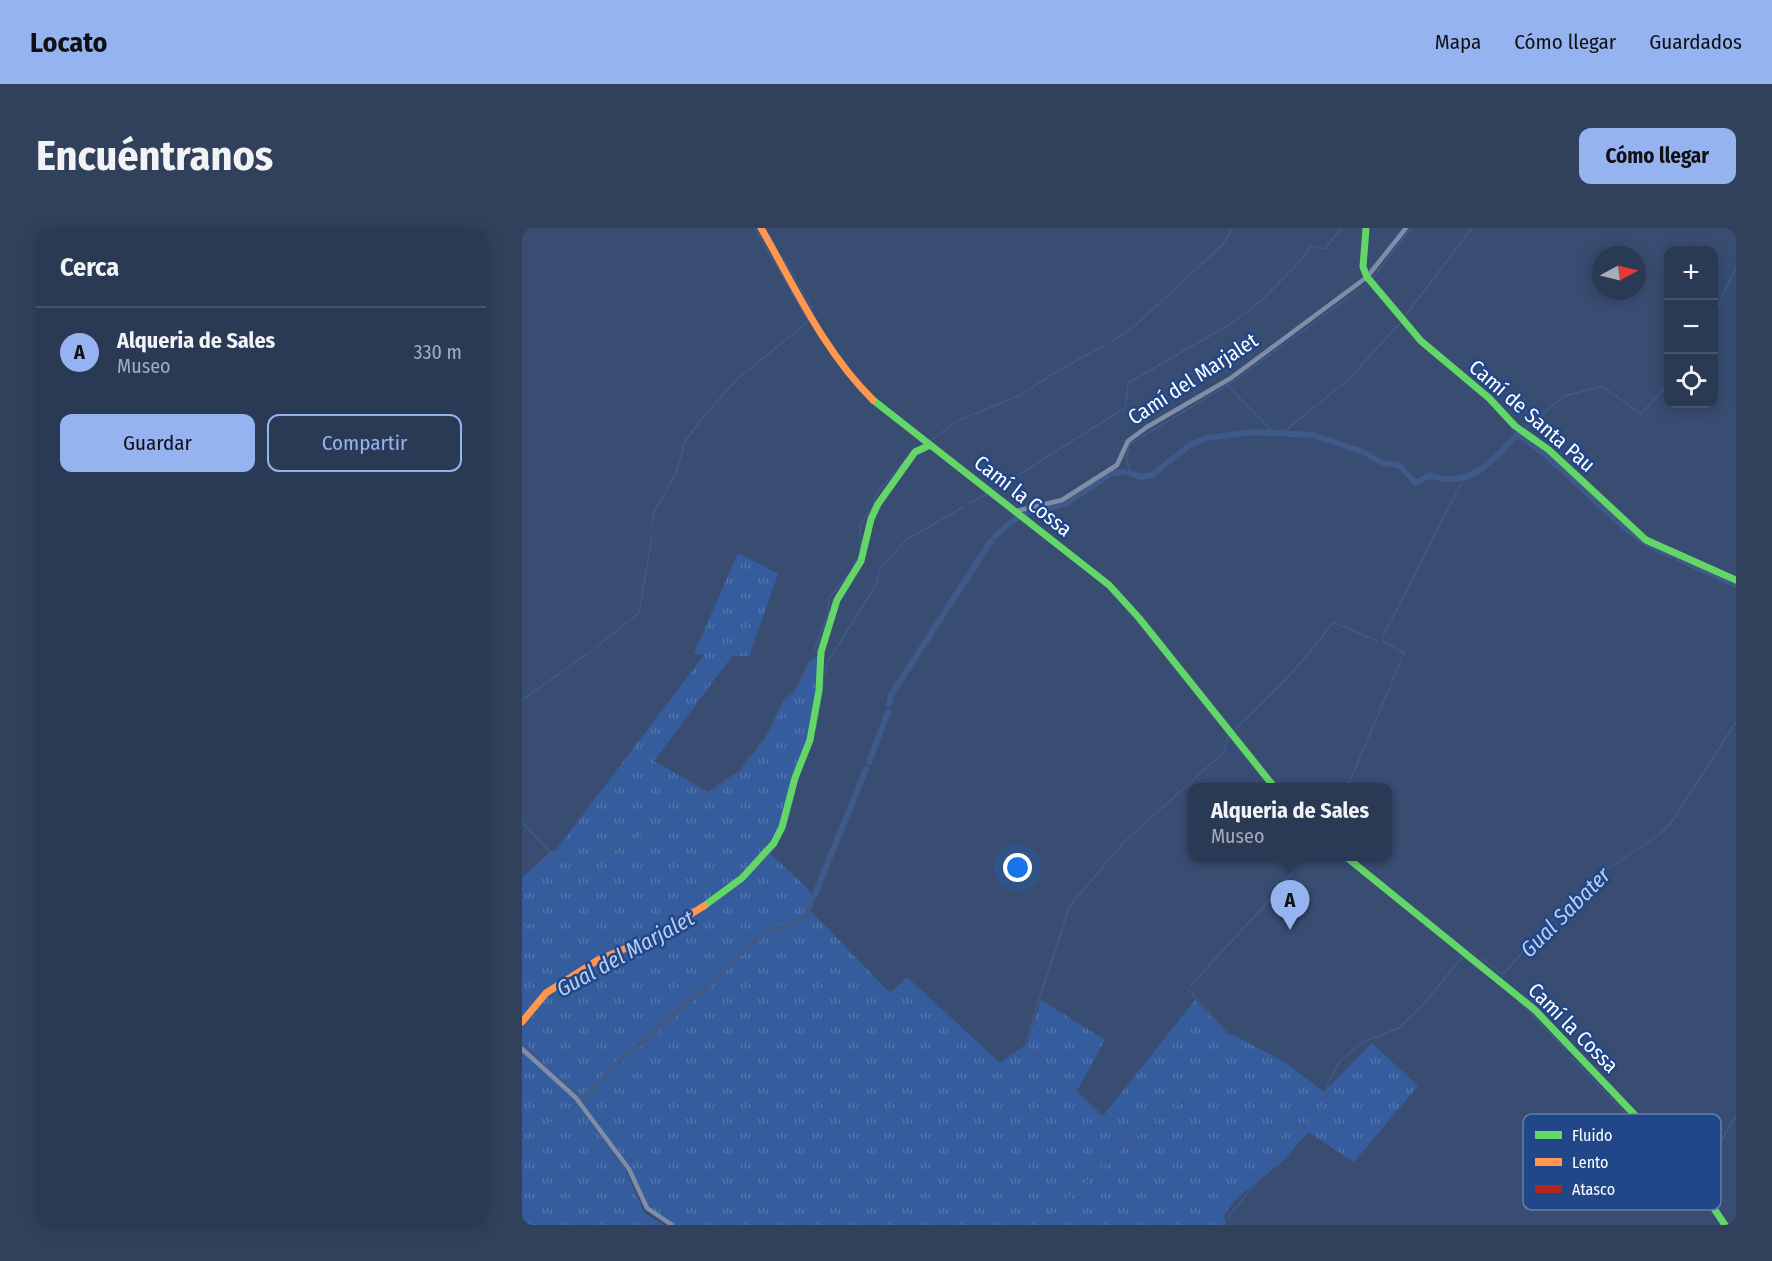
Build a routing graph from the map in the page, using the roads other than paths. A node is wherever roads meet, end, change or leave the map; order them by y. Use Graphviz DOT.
graph roads {
  1 [pos="761,228"];
  2 [pos="1366,228"];
  3 [pos="1406,228"];
  4 [pos="1367,277"];
  5 [pos="930,445"];
  6 [pos="1016,512"];
  7 [pos="1736,580"];
  8 [pos="1271,783"];
  9 [pos="1352,861"];
  10 [pos="522,1022"];
  11 [pos="522,1049"];
  12 [pos="1634,1114"];
  13 [pos="1718,1210"];
  14 [pos="672,1225"];
  15 [pos="1725,1225"];
  1 -- 5 [label="street, Camí la Cossa"];
  2 -- 4 [label="street"];
  3 -- 4 [label="street, Camí del Marjalet"];
  4 -- 6 [label="street, Camí del Marjalet"];
  4 -- 7 [label="street, Camí de Santa Pau"];
  5 -- 6 [label="street, Camí la Cossa"];
  5 -- 10 [label="street"];
  6 -- 8 [label="street, Camí la Cossa"];
  9 -- 12 [label="street, Camí la Cossa"];
  11 -- 14 [label="street"];
  13 -- 15 [label="street, Camí la Cossa"];
}
